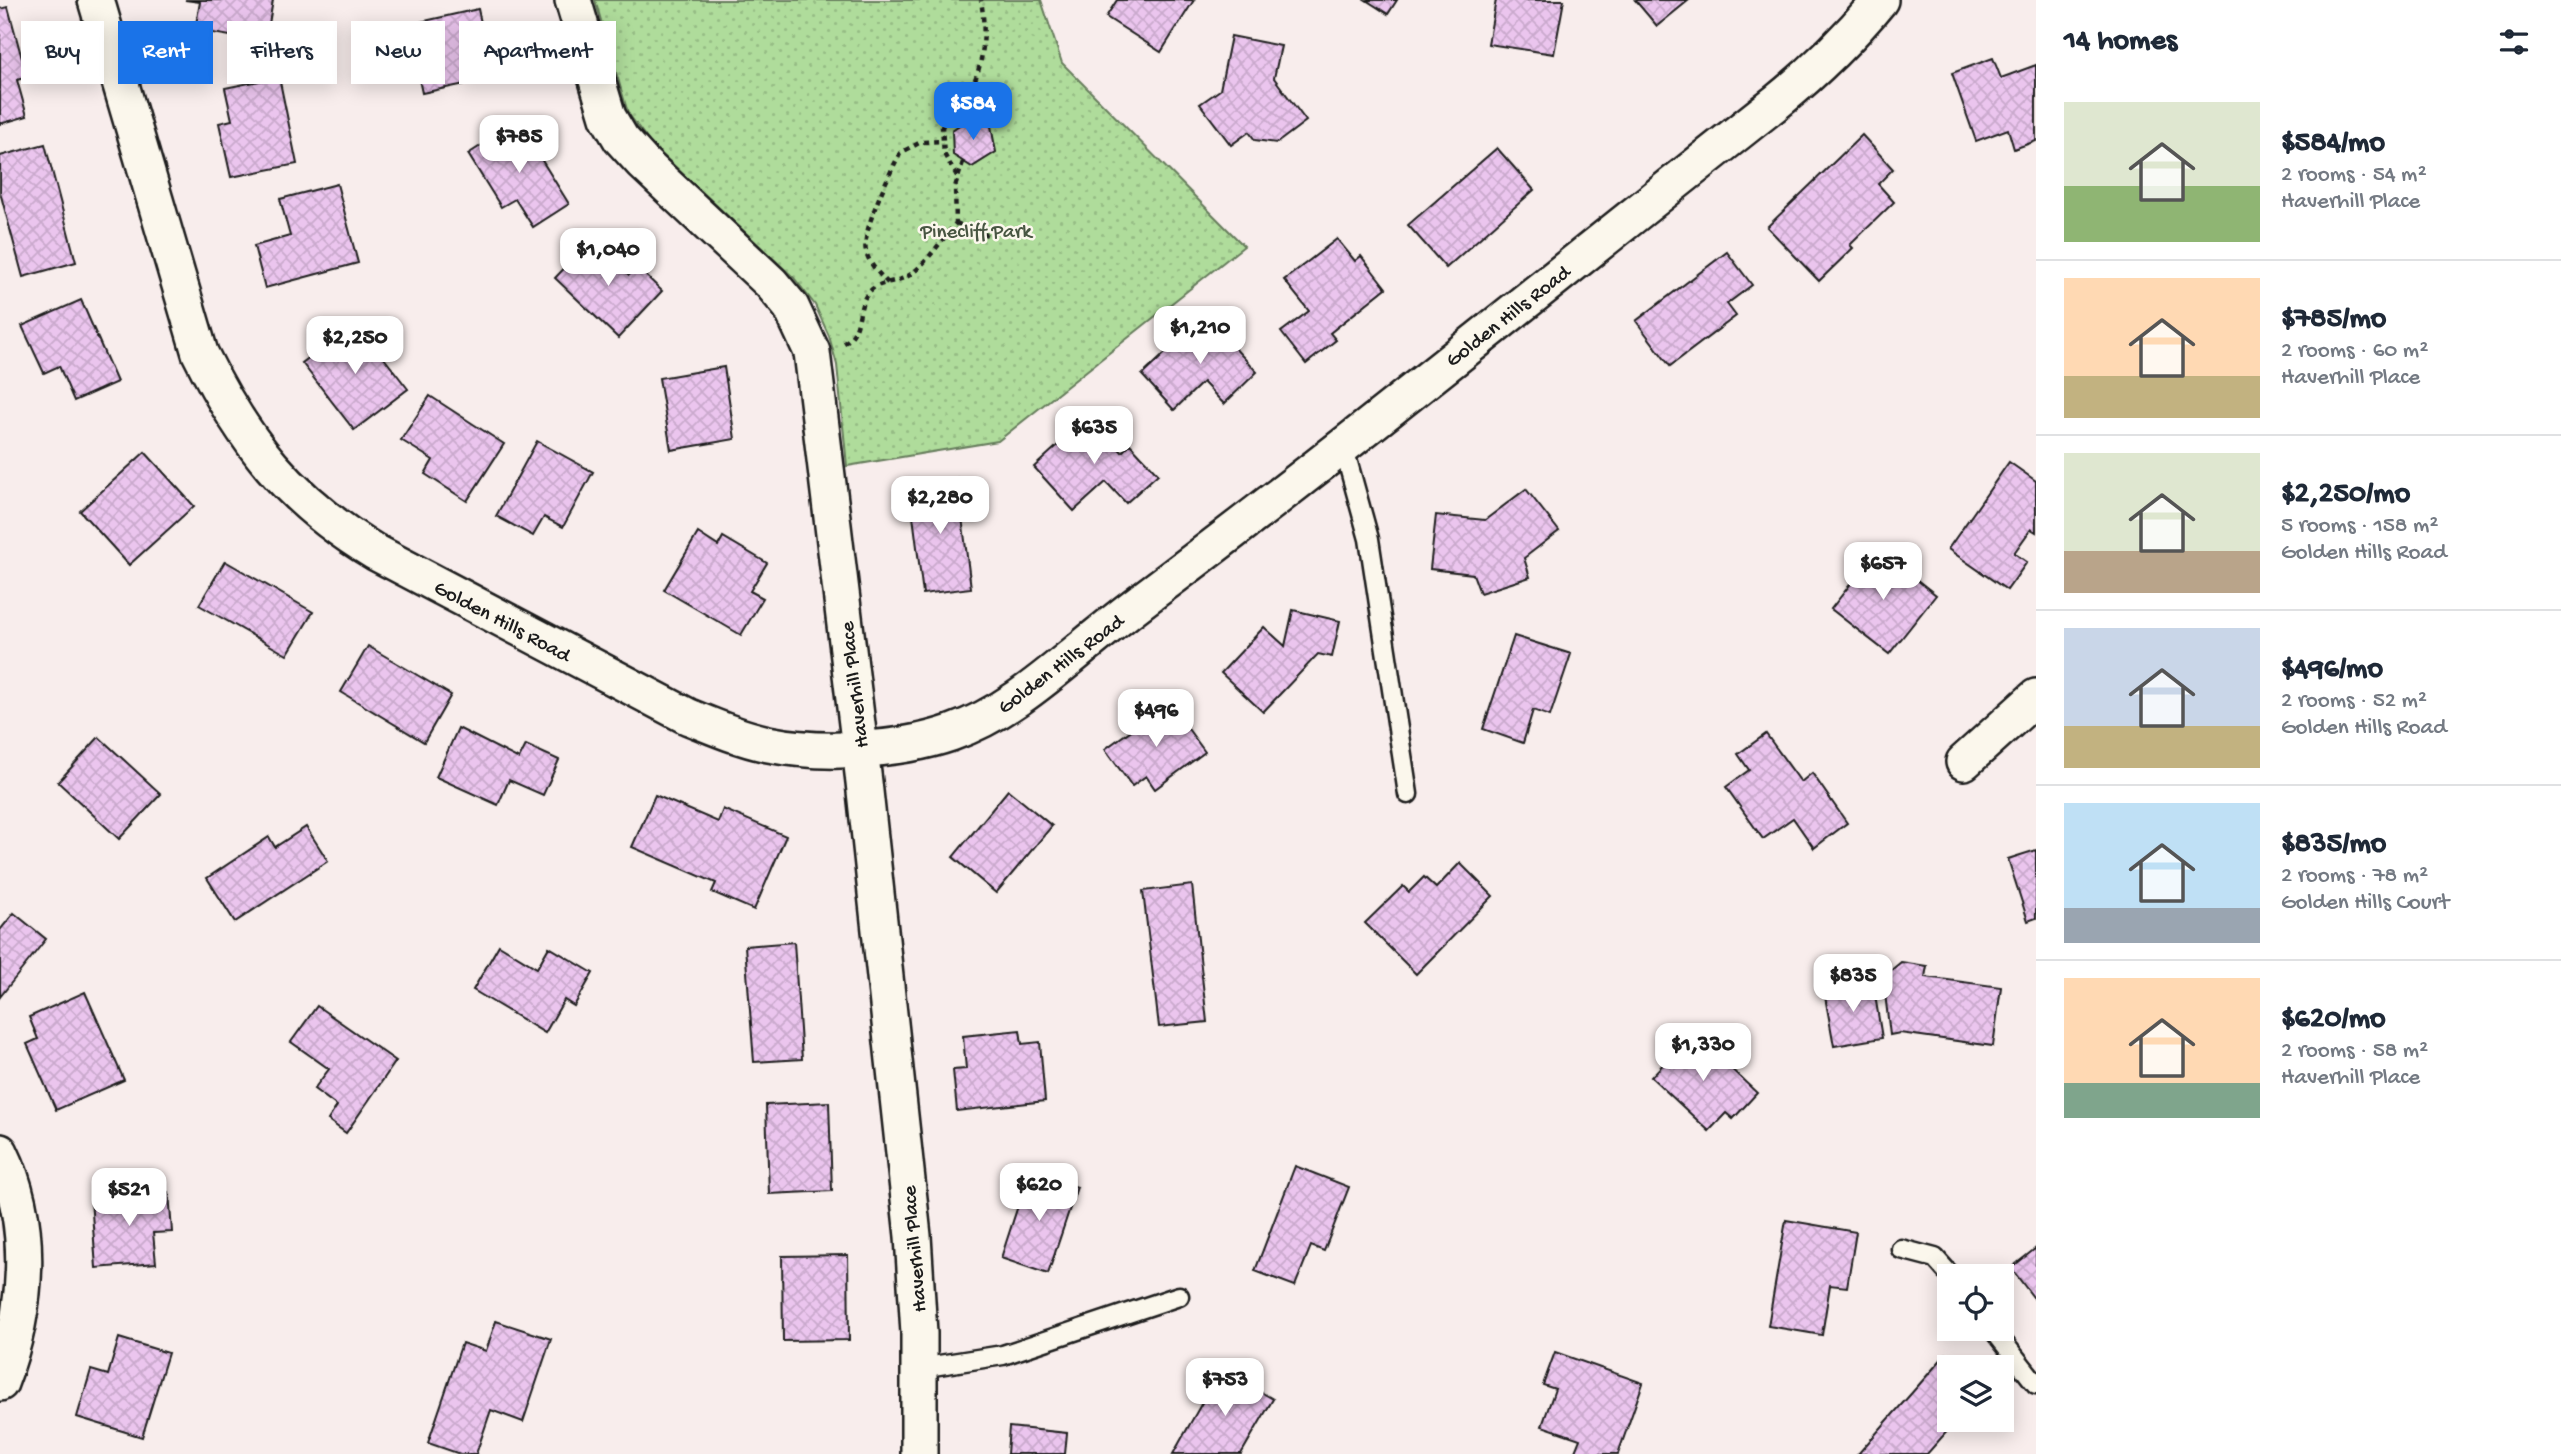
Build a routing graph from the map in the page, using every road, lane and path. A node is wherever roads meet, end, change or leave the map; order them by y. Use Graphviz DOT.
graph roads {
  1 [pos="96,0"];
  2 [pos="573,0"];
  3 [pos="981,0"];
  4 [pos="1880,0"];
  5 [pos="950,114"];
  6 [pos="961,124"];
  7 [pos="943,141"];
  8 [pos="964,162"];
  9 [pos="957,176"];
  10 [pos="956,223"];
  11 [pos="987,235"];
  12 [pos="888,283"];
  13 [pos="838,346"];
  14 [pos="1343,445"];
  15 [pos="2036,697"];
  16 [pos="860,748"];
  17 [pos="1965,762"];
  18 [pos="1408,794"];
  19 [pos="0,1152"];
  20 [pos="1901,1249"];
  21 [pos="1940,1264"];
  22 [pos="1179,1296"];
  23 [pos="2002,1341"];
  24 [pos="920,1368"];
  25 [pos="0,1383"];
  26 [pos="2036,1384"];
  27 [pos="919,1454"];
  1 -- 16 [label="street, Golden Hills Road"];
  2 -- 16 [label="street, Haverhill Place"];
  3 -- 5 [label="path"];
  4 -- 14 [label="street, Golden Hills Road"];
  5 -- 6 [label="path"];
  5 -- 7 [label="path"];
  7 -- 9 [label="path"];
  7 -- 12 [label="path"];
  8 -- 9 [label="path"];
  9 -- 10 [label="path"];
  10 -- 11 [label="path"];
  10 -- 12 [label="path"];
  12 -- 13 [label="path"];
  14 -- 16 [label="street, Golden Hills Road"];
  14 -- 18 [label="lane"];
  15 -- 17 [label="street"];
  16 -- 24 [label="street, Haverhill Place"];
  19 -- 25 [label="street"];
  20 -- 21 [label="lane"];
  22 -- 24 [label="lane"];
  23 -- 26 [label="lane"];
  24 -- 27 [label="street, Haverhill Place"];
}
